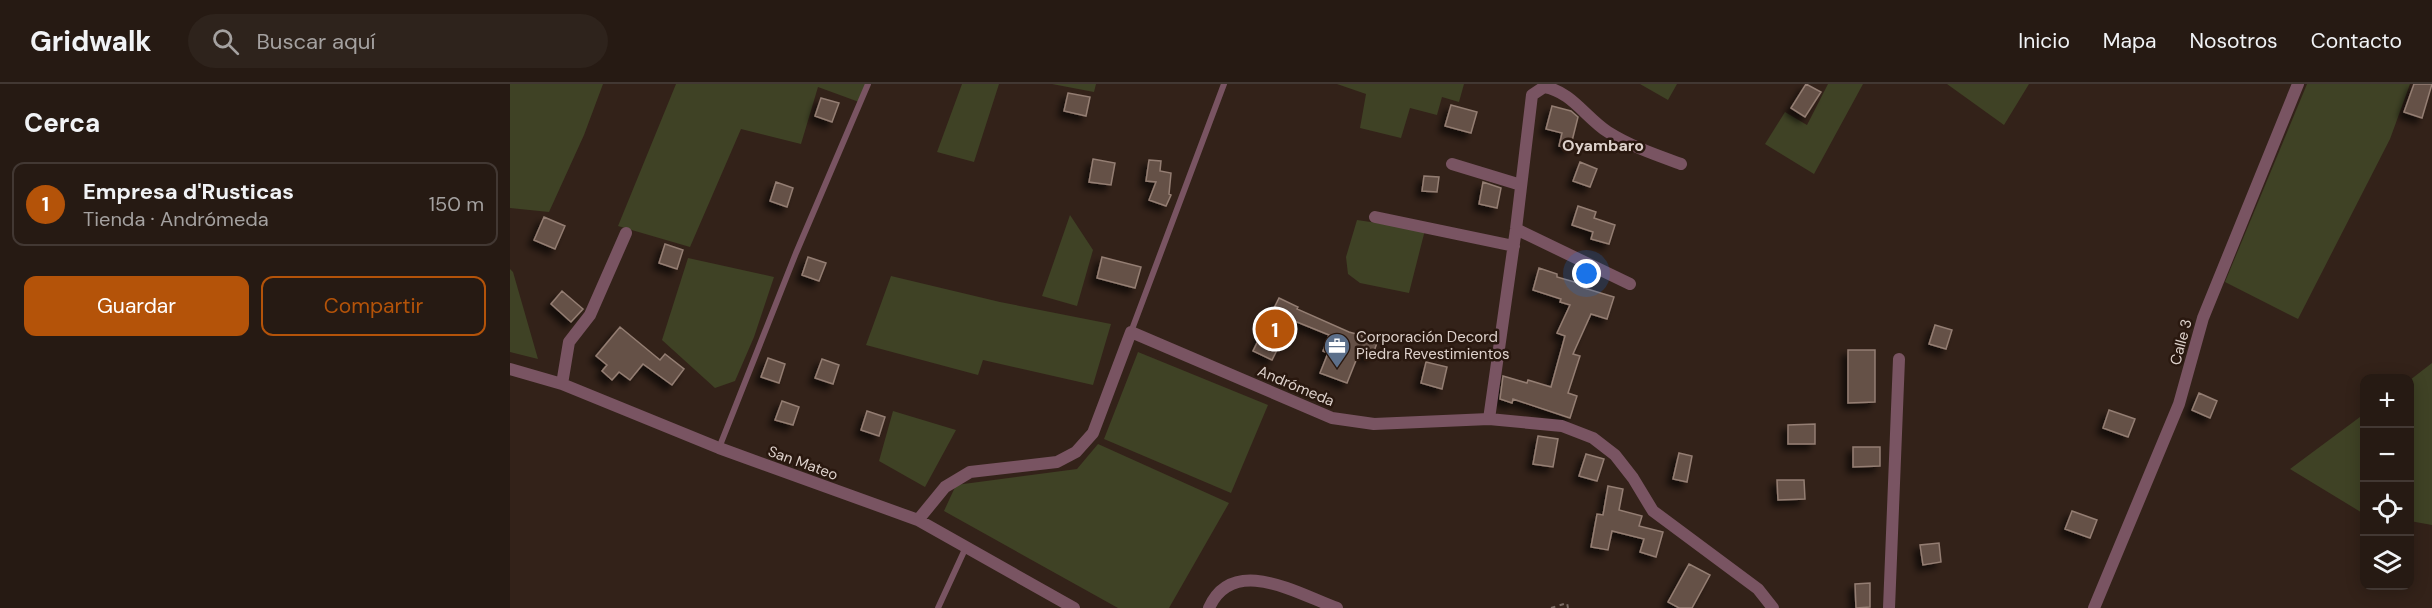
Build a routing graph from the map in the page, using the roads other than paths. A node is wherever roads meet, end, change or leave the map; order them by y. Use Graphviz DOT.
graph roads {
  1 [pos="868,84"];
  2 [pos="1224,84"];
  3 [pos="2298,84"];
  4 [pos="1452,164"];
  5 [pos="1681,164"];
  6 [pos="1521,184"];
  7 [pos="1375,218"];
  8 [pos="1516,229"];
  9 [pos="626,233"];
  10 [pos="1514,246"];
  11 [pos="1630,284"];
  12 [pos="1131,332"];
  13 [pos="1899,359"];
  14 [pos="510,369"];
  15 [pos="562,384"];
  16 [pos="1490,419"];
  17 [pos="719,448"];
  18 [pos="918,520"];
  19 [pos="966,547"];
  20 [pos="938,608"];
  21 [pos="1074,608"];
  22 [pos="1209,608"];
  23 [pos="1337,608"];
  24 [pos="1773,608"];
  25 [pos="1889,608"];
  26 [pos="2094,608"];
  1 -- 17 [label="lane"];
  2 -- 12 [label="lane"];
  3 -- 26 [label="street, Calle 3"];
  4 -- 6 [label="street"];
  5 -- 6 [label="street"];
  6 -- 8 [label="street"];
  7 -- 10 [label="street"];
  8 -- 10 [label="street"];
  8 -- 11 [label="street"];
  9 -- 15 [label="street"];
  10 -- 16 [label="street"];
  12 -- 16 [label="street, Andrómeda"];
  12 -- 18 [label="street"];
  13 -- 25 [label="street"];
  14 -- 15 [label="street, San Mateo"];
  15 -- 17 [label="street, San Mateo"];
  16 -- 24 [label="street, Andrómeda"];
  17 -- 18 [label="street, San Mateo"];
  18 -- 19 [label="street, San Mateo"];
  19 -- 20 [label="lane"];
  19 -- 21 [label="street, San Mateo"];
  22 -- 23 [label="street"];
}
